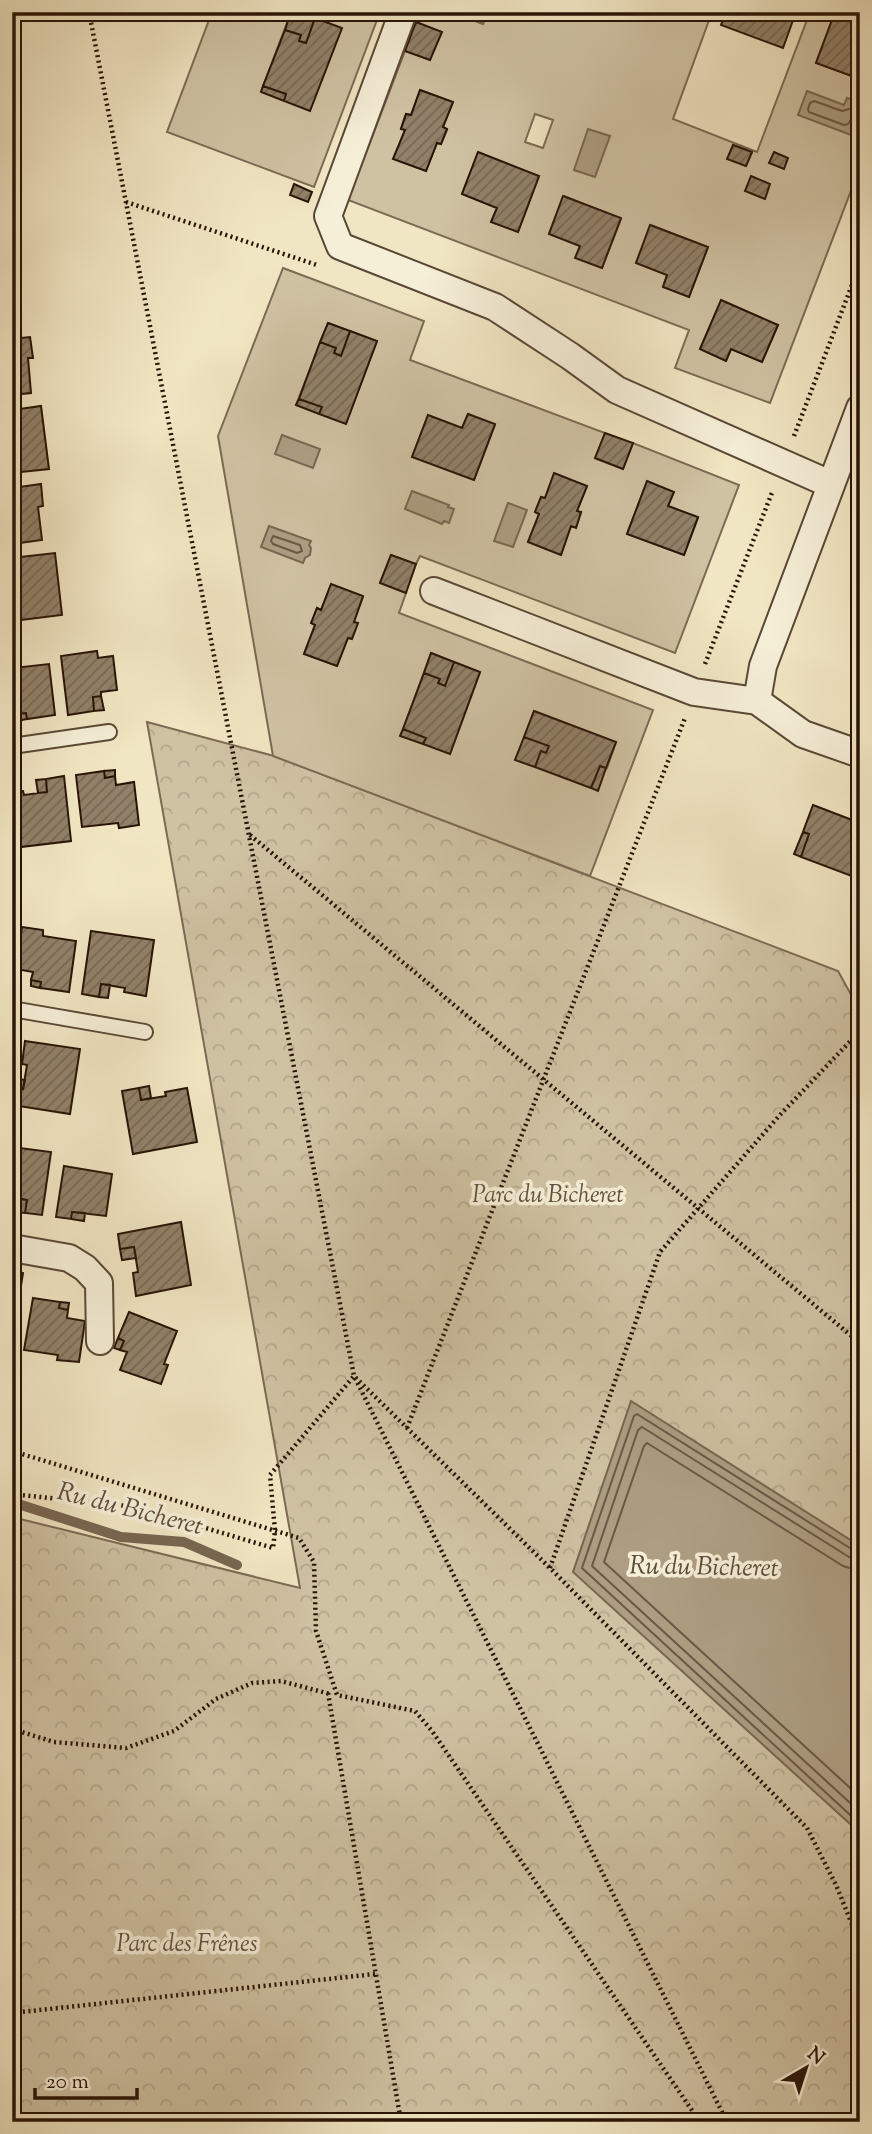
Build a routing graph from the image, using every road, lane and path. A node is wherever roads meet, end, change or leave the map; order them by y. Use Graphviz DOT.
graph roads {
  1 [pos="89,12"];
  2 [pos="403,12"];
  3 [pos="125,202"];
  4 [pos="340,246"];
  5 [pos="860,264"];
  6 [pos="860,408"];
  7 [pos="783,464"];
  8 [pos="831,484"];
  9 [pos="434,591"];
  10 [pos="694,692"];
  11 [pos="757,701"];
  12 [pos="108,732"];
  13 [pos="12,746"];
  14 [pos="860,754"];
  15 [pos="249,834"];
  16 [pos="12,1009"];
  17 [pos="860,1031"];
  18 [pos="145,1032"];
  19 [pos="545,1080"];
  20 [pos="697,1209"];
  21 [pos="12,1248"];
  22 [pos="100,1341"];
  23 [pos="860,1343"];
  24 [pos="354,1376"];
  25 [pos="407,1428"];
  26 [pos="12,1451"];
  27 [pos="12,1494"];
  28 [pos="275,1531"];
  29 [pos="550,1568"];
  30 [pos="328,1693"];
  31 [pos="337,1695"];
  32 [pos="12,1729"];
  33 [pos="860,1944"];
  34 [pos="376,1974"];
  35 [pos="12,2013"];
  36 [pos="401,2122"];
  37 [pos="700,2122"];
  38 [pos="727,2122"];
  1 -- 3 [label="path"];
  2 -- 4 [label="street"];
  3 -- 4 [label="path"];
  3 -- 15 [label="path"];
  4 -- 7 [label="street"];
  5 -- 7 [label="path"];
  6 -- 8 [label="street"];
  7 -- 8 [label="street"];
  7 -- 10 [label="path"];
  8 -- 11 [label="street"];
  9 -- 10 [label="street"];
  10 -- 11 [label="street"];
  10 -- 19 [label="path"];
  11 -- 14 [label="street"];
  12 -- 13 [label="lane"];
  15 -- 19 [label="path"];
  15 -- 24 [label="path"];
  16 -- 18 [label="lane"];
  17 -- 20 [label="path"];
  19 -- 20 [label="path"];
  19 -- 25 [label="path"];
  20 -- 23 [label="path"];
  20 -- 29 [label="path"];
  21 -- 22 [label="street"];
  24 -- 25 [label="path"];
  24 -- 28 [label="path"];
  24 -- 38 [label="path"];
  25 -- 29 [label="path"];
  26 -- 28 [label="path"];
  27 -- 28 [label="path"];
  28 -- 31 [label="path"];
  29 -- 33 [label="path"];
  30 -- 31 [label="path"];
  30 -- 32 [label="path"];
  30 -- 34 [label="path"];
  31 -- 37 [label="path"];
  34 -- 35 [label="path"];
  34 -- 36 [label="path"];
}
